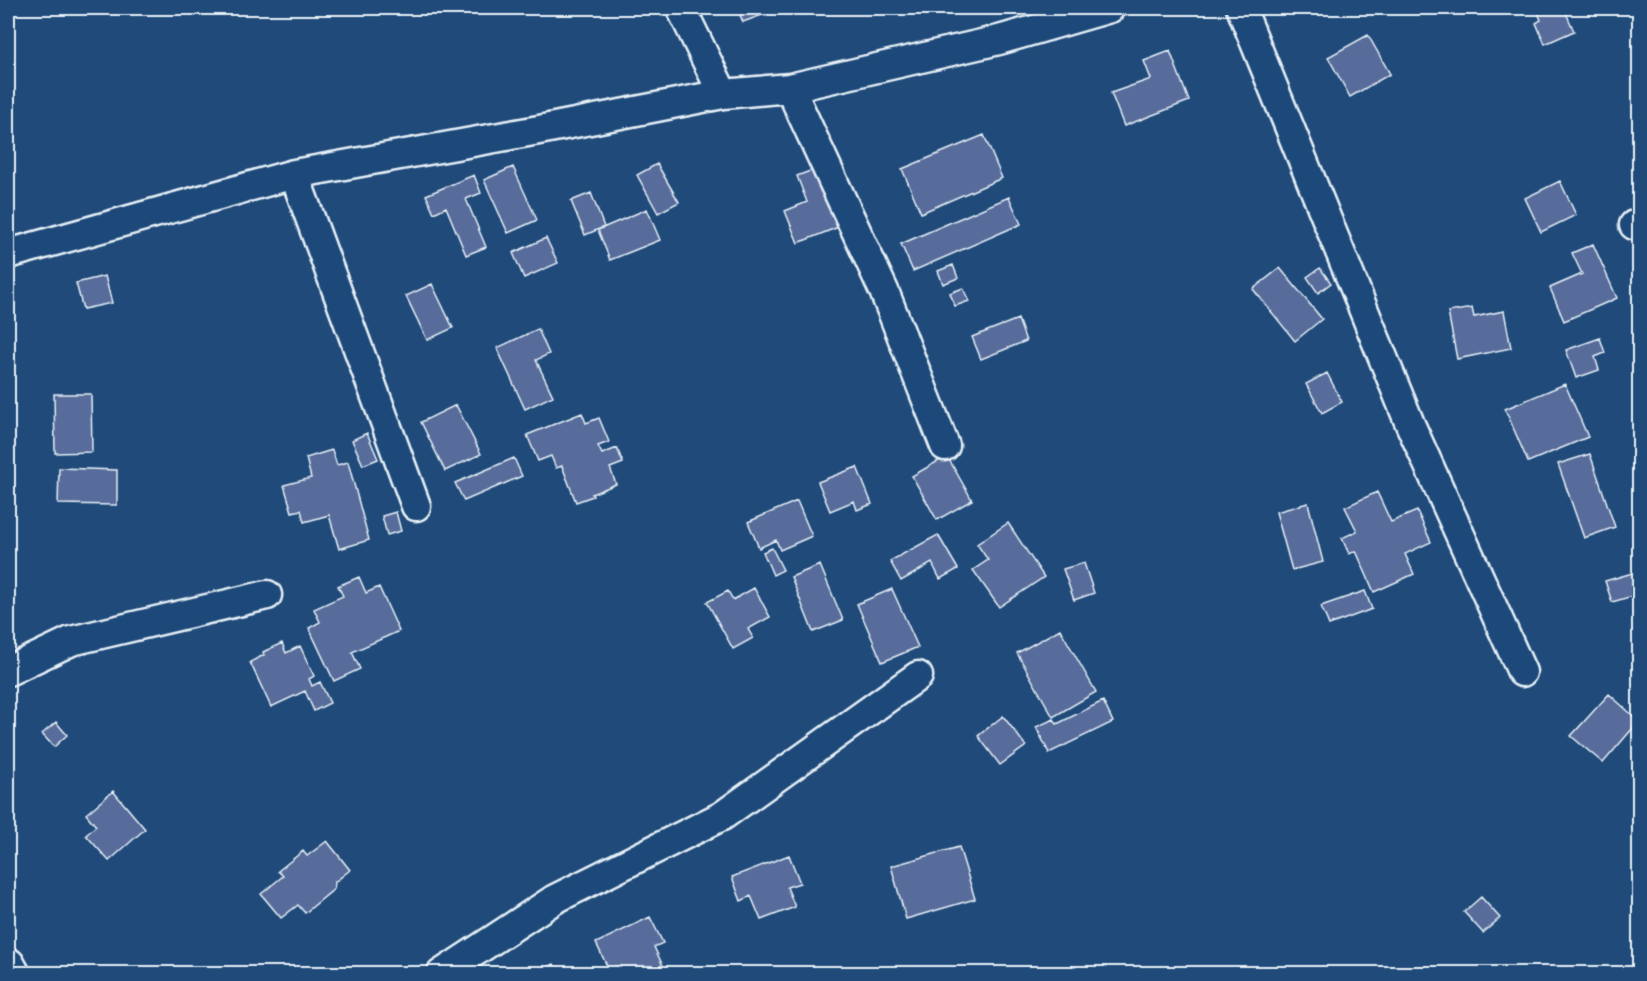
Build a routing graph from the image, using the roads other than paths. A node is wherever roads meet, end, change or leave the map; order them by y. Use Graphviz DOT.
graph roads {
  1 [pos="681,8"];
  2 [pos="1110,8"];
  3 [pos="1241,8"];
  4 [pos="790,88"];
  5 [pos="723,94"];
  6 [pos="294,174"];
  7 [pos="8,254"];
  8 [pos="945,446"];
  9 [pos="416,506"];
  10 [pos="267,595"];
  11 [pos="8,671"];
  12 [pos="1522,672"];
  13 [pos="918,676"];
  14 [pos="8,965"];
  15 [pos="13,974"];
  16 [pos="441,974"];
  1 -- 5 [label="street"];
  2 -- 4 [label="street"];
  3 -- 12 [label="street"];
  4 -- 5 [label="street"];
  4 -- 8 [label="street"];
  5 -- 6 [label="street"];
  6 -- 7 [label="street"];
  6 -- 9 [label="street"];
  10 -- 11 [label="street"];
  13 -- 16 [label="street"];
  14 -- 15 [label="highway"];
}
